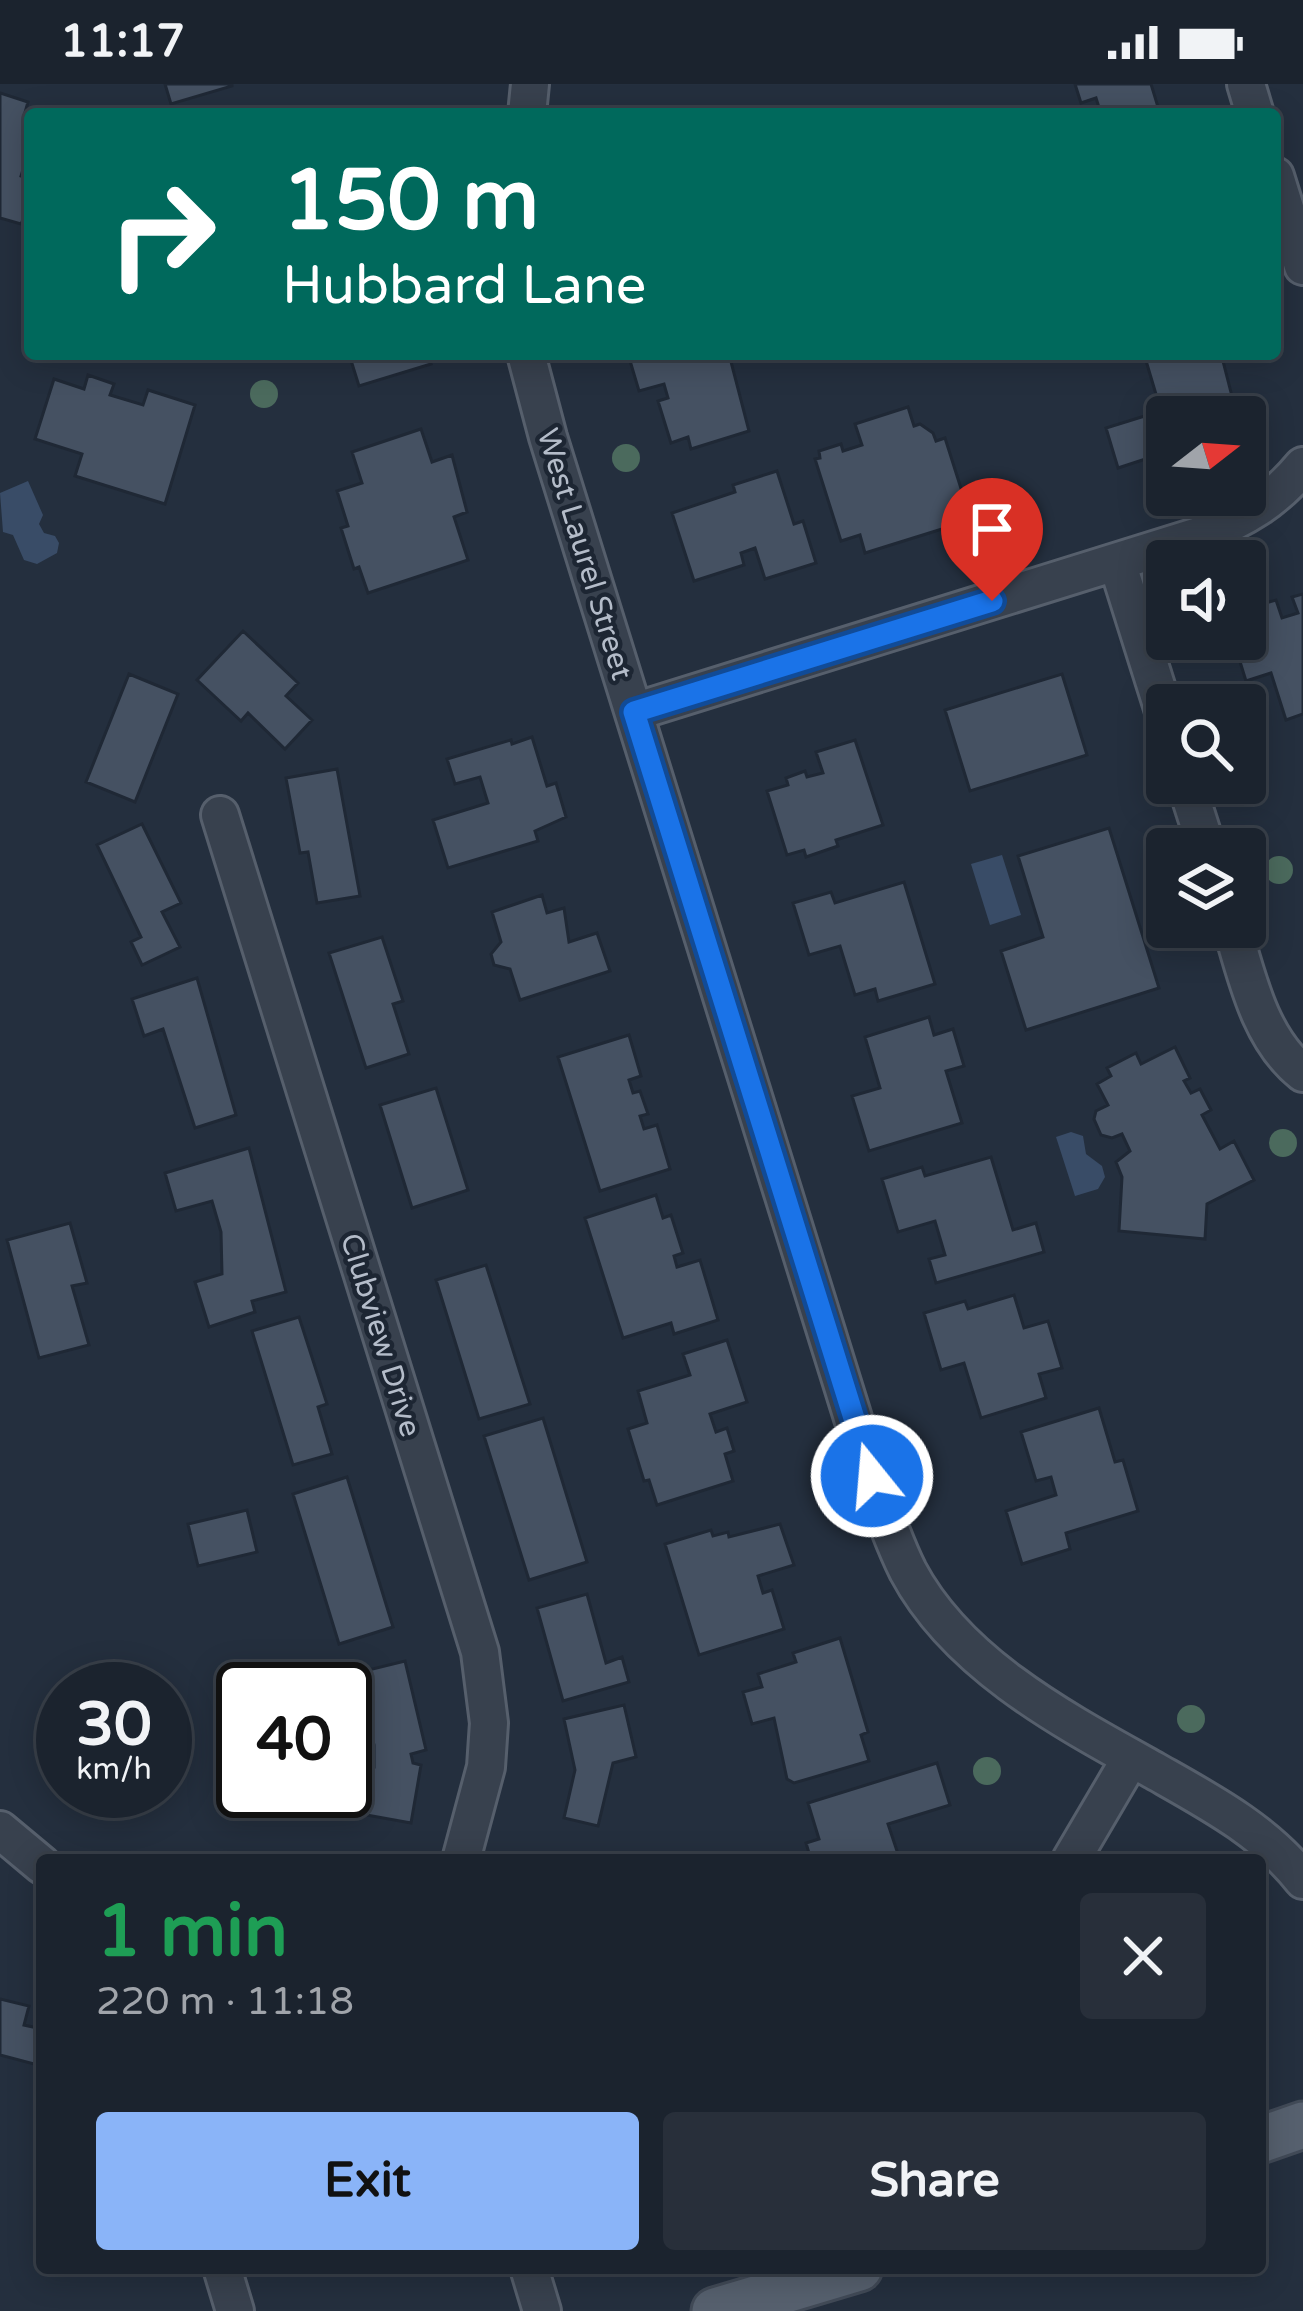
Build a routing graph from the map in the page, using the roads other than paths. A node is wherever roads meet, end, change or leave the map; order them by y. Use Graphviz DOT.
graph roads {
  1 [pos="1281,195"];
  2 [pos="1303,266"];
  3 [pos="528,360"];
  4 [pos="1292,479"];
  5 [pos="1117,562"];
  6 [pos="1155,684"];
  7 [pos="634,712"];
  8 [pos="220,815"];
  9 [pos="1239,948"];
  10 [pos="1303,1073"];
  11 [pos="1130,1758"];
  12 [pos="0,1830"];
  13 [pos="463,1854"];
  14 [pos="1074,1854"];
  15 [pos="36,1860"];
  16 [pos="1303,1880"];
  17 [pos="1303,2126"];
  18 [pos="1266,2138"];
  19 [pos="224,2274"];
  20 [pos="531,2274"];
  21 [pos="839,2274"];
  22 [pos="235,2311"];
  23 [pos="542,2311"];
  24 [pos="715,2311"];
  1 -- 2 [label="street"];
  3 -- 7 [label="street, West Laurel Street"];
  4 -- 5 [label="street"];
  5 -- 6 [label="street"];
  5 -- 7 [label="street"];
  7 -- 11 [label="street, West Laurel Street"];
  8 -- 13 [label="street, Clubview Drive"];
  9 -- 10 [label="street"];
  11 -- 14 [label="street"];
  11 -- 16 [label="street, West Laurel Street"];
  12 -- 15 [label="street"];
  17 -- 18 [label="main road"];
  19 -- 22 [label="street"];
  20 -- 23 [label="street"];
  21 -- 24 [label="main road"];
}
